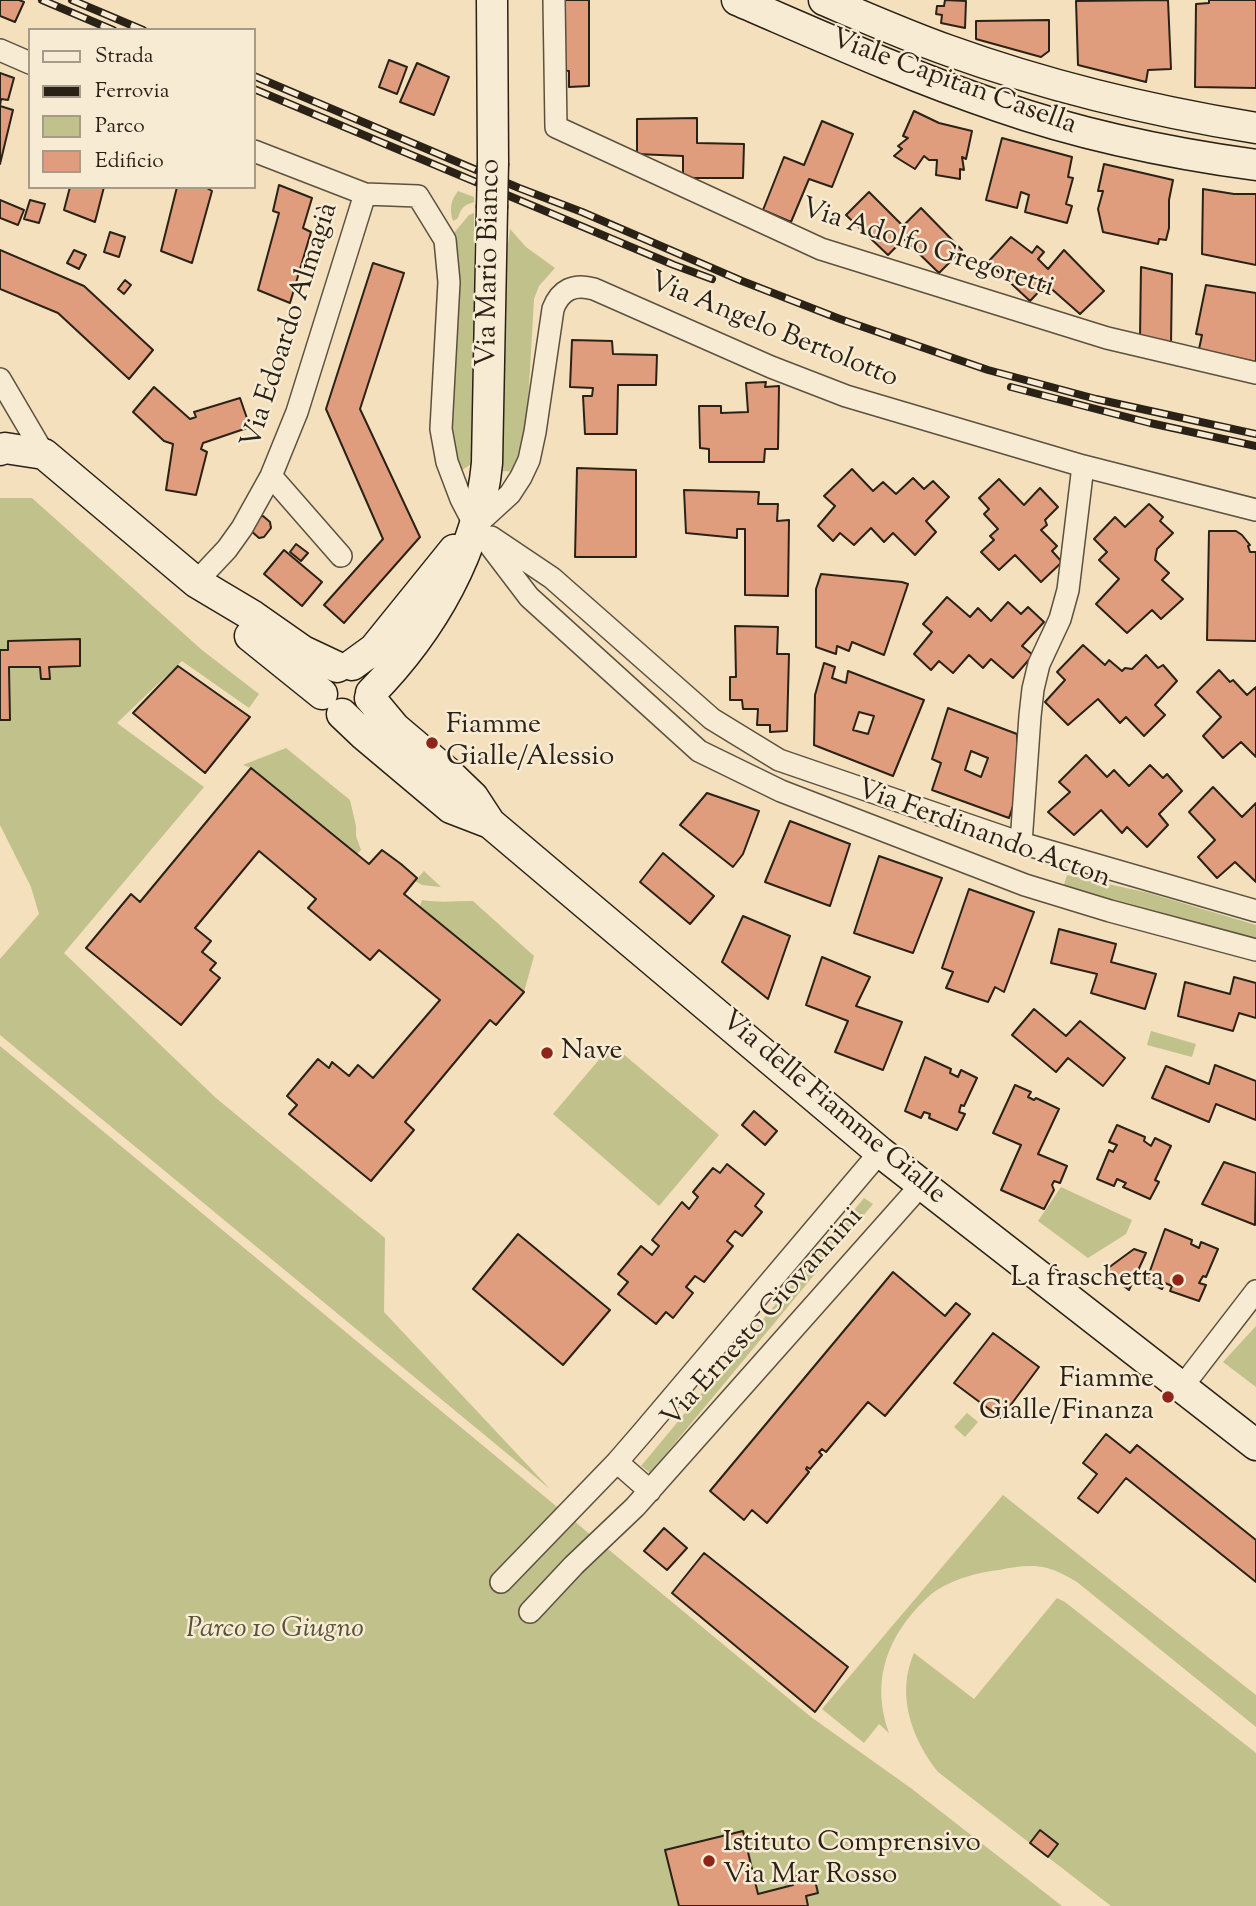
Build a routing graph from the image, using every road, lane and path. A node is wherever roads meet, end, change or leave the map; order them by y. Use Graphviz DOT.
graph roads {
  1 [pos="492,0"];
  2 [pos="554,0"];
  3 [pos="737,0"];
  4 [pos="823,0"];
  5 [pos="816,34"];
  6 [pos="0,50"];
  7 [pos="28,62"];
  8 [pos="1256,128"];
  9 [pos="256,152"];
  10 [pos="1256,165"];
  11 [pos="365,194"];
  12 [pos="1256,373"];
  13 [pos="0,380"];
  14 [pos="0,450"];
  15 [pos="44,454"];
  16 [pos="1083,466"];
  17 [pos="271,476"];
  18 [pos="1256,510"];
  19 [pos="475,526"];
  20 [pos="341,556"];
  21 [pos="200,584"];
  22 [pos="345,666"];
  23 [pos="371,696"];
  24 [pos="332,704"];
  25 [pos="490,822"];
  26 [pos="1021,843"];
  27 [pos="1256,911"];
  28 [pos="1256,950"];
  29 [pos="880,1152"];
  30 [pos="921,1185"];
  31 [pos="1256,1291"];
  32 [pos="1181,1387"];
  33 [pos="1256,1445"];
  34 [pos="617,1462"];
  35 [pos="650,1491"];
  36 [pos="501,1582"];
  37 [pos="530,1612"];
  1 -- 19 [label="street, Via Mario Bianco, bridge"];
  2 -- 12 [label="street, Via Adolfo Gregoretti"];
  3 -- 5 [label="street, Viale Capitan Casella"];
  4 -- 5 [label="street"];
  4 -- 8 [label="street, Viale Capitan Casella"];
  5 -- 10 [label="street, Viale Capitan Casella"];
  6 -- 7 [label="street"];
  9 -- 11 [label="street"];
  11 -- 17 [label="street, Via Edoardo Almagià"];
  11 -- 19 [label="street, Via Ferdinando Acton"];
  13 -- 15 [label="street"];
  14 -- 15 [label="street"];
  15 -- 21 [label="street, Via delle Fiamme Gialle"];
  16 -- 18 [label="street, Via Angelo Bertolotto"];
  16 -- 19 [label="street, Via Angelo Bertolotto"];
  16 -- 26 [label="street, Via Ferdinando Acton"];
  17 -- 20 [label="street, Via Edoardo Almagià"];
  17 -- 21 [label="street, Via Edoardo Almagià"];
  19 -- 22 [label="street"];
  19 -- 23 [label="street, Via Mario Bianco"];
  19 -- 26 [label="street, Via Ferdinando Acton"];
  19 -- 28 [label="street, Via Ferdinando Acton"];
  21 -- 22 [label="street, Via delle Fiamme Gialle"];
  21 -- 24 [label="street, Via delle Fiamme Gialle"];
  22 -- 23 [label="street"];
  22 -- 24 [label="street"];
  23 -- 24 [label="street"];
  23 -- 25 [label="street, Via delle Fiamme Gialle"];
  24 -- 25 [label="street, Via delle Fiamme Gialle"];
  25 -- 29 [label="street, Via delle Fiamme Gialle"];
  26 -- 27 [label="street, Via Ferdinando Acton"];
  29 -- 30 [label="street, Via delle Fiamme Gialle"];
  29 -- 34 [label="street, Via Ernesto Giovannini"];
  30 -- 32 [label="street, Via delle Fiamme Gialle"];
  30 -- 35 [label="street, Via Ernesto Giovannini"];
  31 -- 32 [label="street"];
  32 -- 33 [label="street, Via delle Fiamme Gialle"];
  34 -- 35 [label="street"];
  34 -- 36 [label="street, Via Ernesto Giovannini"];
  35 -- 37 [label="street, Via Ernesto Giovannini"];
}
